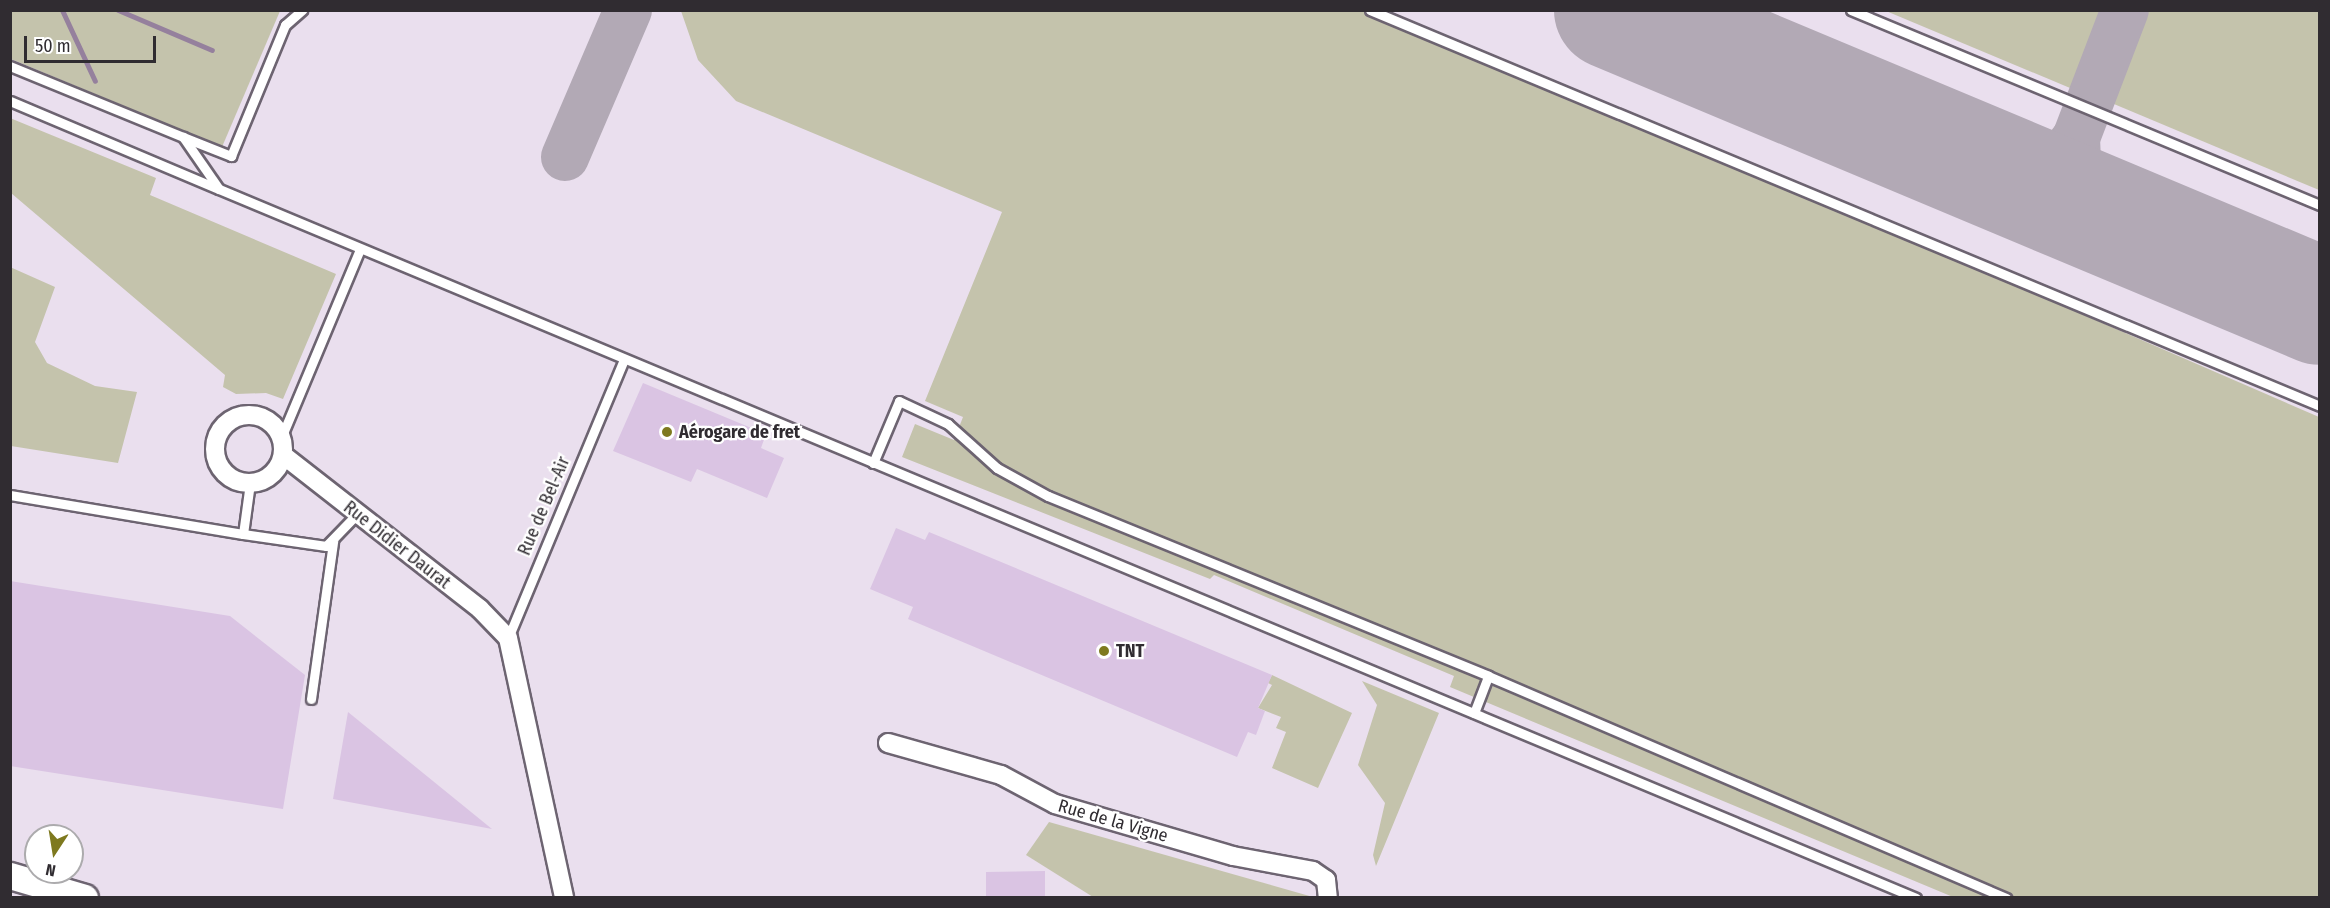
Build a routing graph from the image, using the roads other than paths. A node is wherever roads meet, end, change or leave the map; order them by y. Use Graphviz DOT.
graph roads {
  1 [pos="302,10"];
  2 [pos="1370,10"];
  3 [pos="1851,10"];
  4 [pos="10,66"];
  5 [pos="10,101"];
  6 [pos="183,137"];
  7 [pos="219,189"];
  8 [pos="2319,205"];
  9 [pos="360,249"];
  10 [pos="624,359"];
  11 [pos="2319,406"];
  12 [pos="282,446"];
  13 [pos="873,463"];
  14 [pos="250,483"];
  15 [pos="10,495"];
  16 [pos="357,514"];
  17 [pos="243,534"];
  18 [pos="333,542"];
  19 [pos="508,638"];
  20 [pos="1488,676"];
  21 [pos="311,699"];
  22 [pos="1474,713"];
  23 [pos="888,743"];
  24 [pos="10,876"];
  25 [pos="85,897"];
  26 [pos="564,897"];
  27 [pos="1328,897"];
  28 [pos="1916,897"];
  29 [pos="2006,897"];
  1 -- 6 [label="lane"];
  2 -- 11 [label="lane"];
  3 -- 8 [label="lane"];
  4 -- 6 [label="lane"];
  5 -- 7 [label="lane"];
  6 -- 7 [label="lane"];
  7 -- 9 [label="lane"];
  9 -- 10 [label="lane"];
  9 -- 12 [label="lane"];
  10 -- 13 [label="lane"];
  10 -- 19 [label="lane, Rue de Bel-Air"];
  12 -- 14 [label="street"];
  12 -- 14 [label="street, Rue Didier Daurat"];
  12 -- 16 [label="street, Rue Didier Daurat"];
  13 -- 20 [label="lane"];
  13 -- 22 [label="lane"];
  14 -- 17 [label="lane"];
  15 -- 17 [label="lane"];
  16 -- 18 [label="lane"];
  16 -- 19 [label="street, Rue Didier Daurat"];
  17 -- 18 [label="lane"];
  18 -- 21 [label="lane"];
  19 -- 26 [label="street"];
  20 -- 22 [label="lane"];
  20 -- 29 [label="lane"];
  22 -- 28 [label="lane"];
  23 -- 27 [label="street, Rue de la Vigne"];
  24 -- 25 [label="street"];
}
